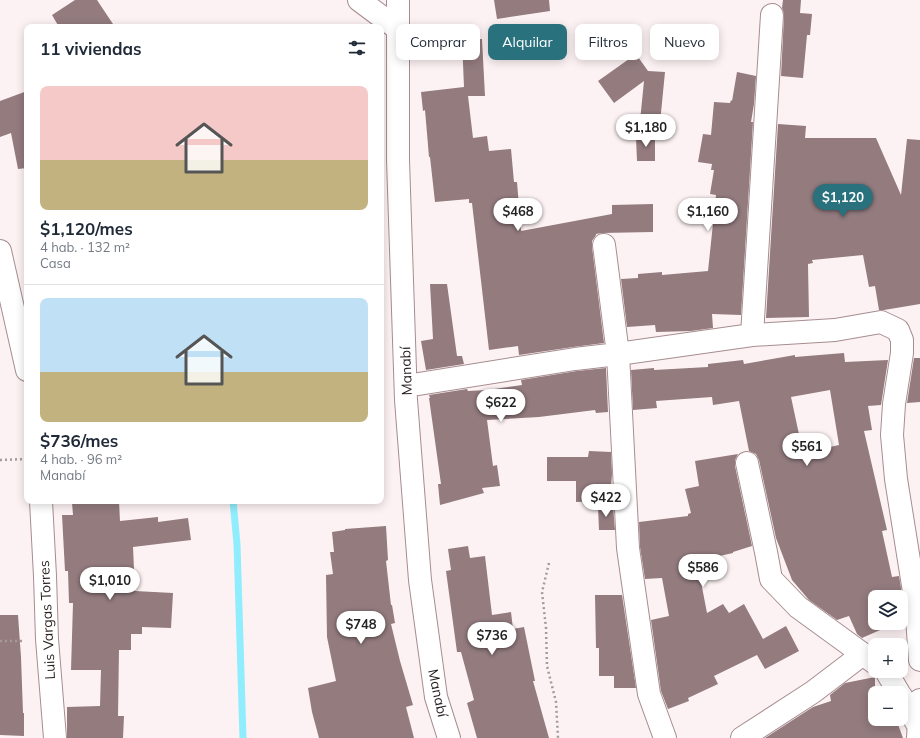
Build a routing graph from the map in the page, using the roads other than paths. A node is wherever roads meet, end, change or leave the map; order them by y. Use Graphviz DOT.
graph roads {
  1 [pos="359,0"];
  2 [pos="398,0"];
  3 [pos="772,15"];
  4 [pos="398,24"];
  5 [pos="396,28"];
  6 [pos="398,60"];
  7 [pos="604,245"];
  8 [pos="0,251"];
  9 [pos="752,335"];
  10 [pos="618,354"];
  11 [pos="24,357"];
  12 [pos="406,386"];
  13 [pos="747,463"];
  14 [pos="41,504"];
  15 [pos="868,658"];
  16 [pos="868,660"];
  17 [pos="920,660"];
  18 [pos="920,700"];
  19 [pos="908,710"];
  20 [pos="919,732"];
  21 [pos="55,738"];
  22 [pos="449,738"];
  23 [pos="665,738"];
  24 [pos="742,738"];
  1 -- 5 [label="street"];
  2 -- 4 [label="street, Manabí"];
  3 -- 9 [label="street"];
  6 -- 12 [label="street, Manabí"];
  7 -- 10 [label="street"];
  8 -- 11 [label="street"];
  9 -- 10 [label="street"];
  9 -- 17 [label="street"];
  10 -- 12 [label="street"];
  10 -- 23 [label="street"];
  12 -- 22 [label="street, Manabí"];
  13 -- 15 [label="street"];
  14 -- 21 [label="street, Luis Vargas Torres"];
  16 -- 24 [label="street"];
  18 -- 20 [label="street"];
  19 -- 20 [label="street"];
}
